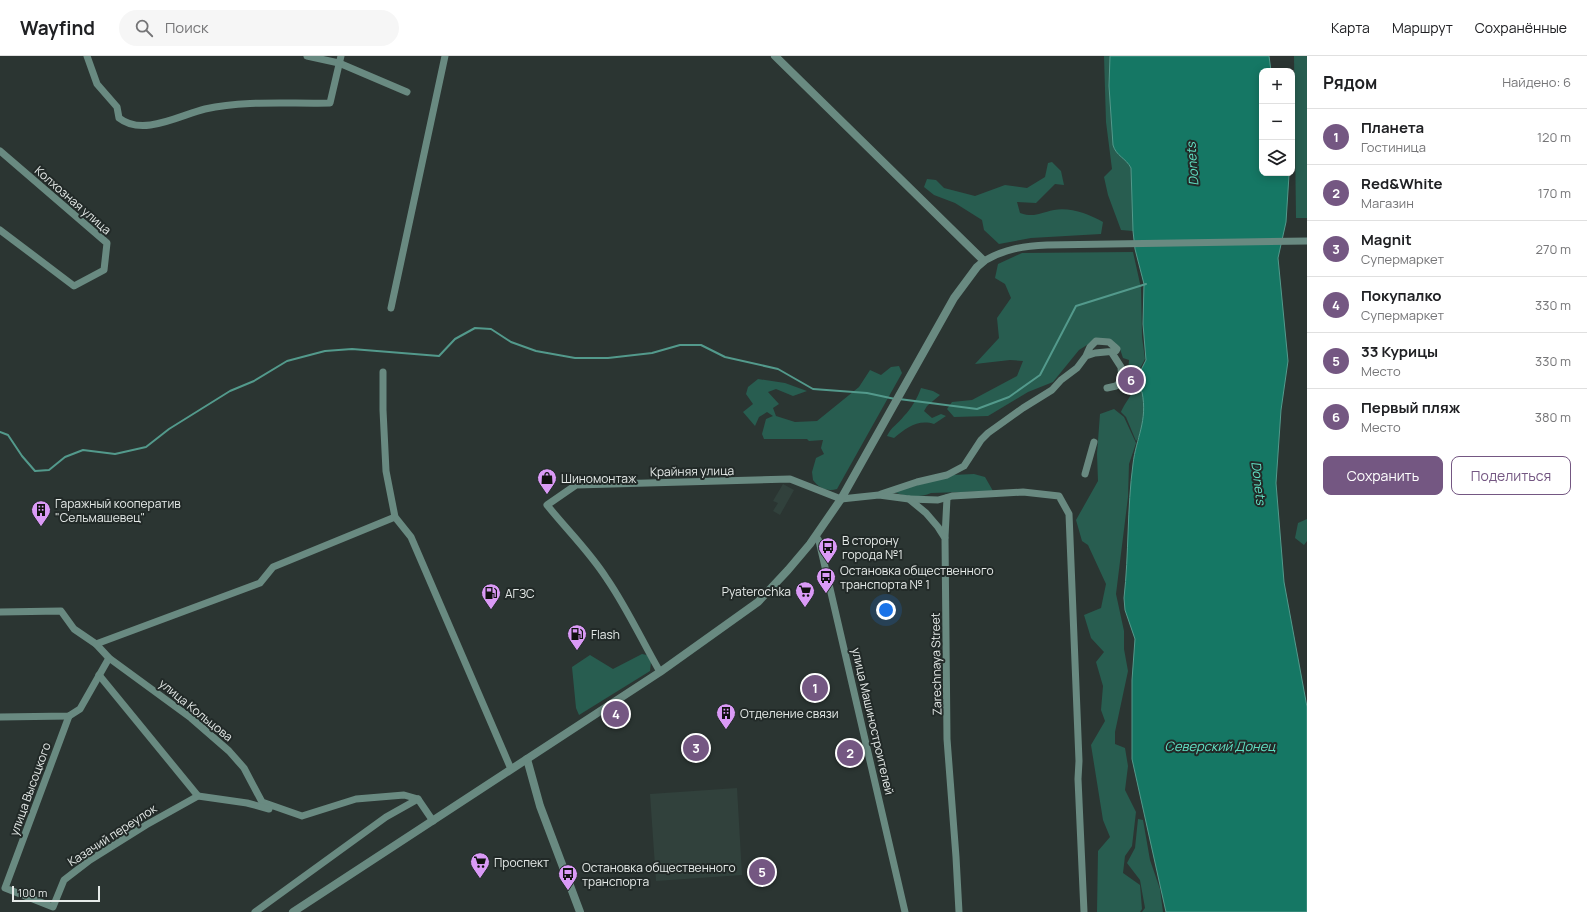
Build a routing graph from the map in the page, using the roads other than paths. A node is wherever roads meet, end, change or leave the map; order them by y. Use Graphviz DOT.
graph roads {
  1 [pos="87,56"];
  2 [pos="307,56"];
  3 [pos="445,56"];
  4 [pos="775,56"];
  5 [pos="340,60"];
  6 [pos="407,92"];
  7 [pos="0,151"];
  8 [pos="0,230"];
  9 [pos="1307,241"];
  10 [pos="984,261"];
  11 [pos="391,308"];
  12 [pos="1112,353"];
  13 [pos="1086,356"];
  14 [pos="383,372"];
  15 [pos="1107,388"];
  16 [pos="1094,442"];
  17 [pos="1085,474"];
  18 [pos="878,495"];
  19 [pos="947,498"];
  20 [pos="841,499"];
  21 [pos="909,499"];
  22 [pos="395,517"];
  23 [pos="816,536"];
  24 [pos="945,538"];
  25 [pos="0,612"];
  26 [pos="96,644"];
  27 [pos="109,658"];
  28 [pos="660,672"];
  29 [pos="99,675"];
  30 [pos="69,716"];
  31 [pos="0,717"];
  32 [pos="527,759"];
  33 [pos="511,769"];
  34 [pos="198,796"];
  35 [pos="418,799"];
  36 [pos="281,810"];
  37 [pos="433,821"];
  38 [pos="53,907"];
  39 [pos="255,912"];
  40 [pos="293,912"];
  41 [pos="580,912"];
  42 [pos="905,912"];
  43 [pos="959,912"];
  44 [pos="1084,912"];
  1 -- 5 [label="street"];
  2 -- 5 [label="street"];
  3 -- 11 [label="street"];
  4 -- 10 [label="street"];
  5 -- 6 [label="street"];
  7 -- 8 [label="street, Колхозная улица"];
  9 -- 10 [label="street"];
  10 -- 20 [label="street"];
  12 -- 13 [label="street"];
  12 -- 13 [label="street"];
  12 -- 15 [label="street"];
  13 -- 18 [label="street"];
  14 -- 22 [label="street"];
  16 -- 17 [label="street"];
  18 -- 20 [label="street"];
  18 -- 21 [label="street"];
  19 -- 21 [label="street"];
  19 -- 24 [label="street, Zarechnaya Street"];
  19 -- 44 [label="street"];
  20 -- 23 [label="street"];
  20 -- 28 [label="street, Крайняя улица"];
  21 -- 24 [label="street"];
  22 -- 26 [label="street"];
  22 -- 33 [label="street"];
  23 -- 28 [label="street"];
  23 -- 42 [label="street, улица Машиностроителей"];
  24 -- 43 [label="street, Zarechnaya Street"];
  25 -- 26 [label="street, улица Кольцова"];
  26 -- 27 [label="street, улица Кольцова"];
  27 -- 29 [label="street"];
  27 -- 36 [label="street, улица Кольцова"];
  28 -- 32 [label="street"];
  29 -- 30 [label="street"];
  29 -- 34 [label="street"];
  30 -- 31 [label="street"];
  30 -- 38 [label="street, улица Высоцкого"];
  32 -- 33 [label="street"];
  32 -- 41 [label="street"];
  33 -- 37 [label="street"];
  34 -- 36 [label="street"];
  34 -- 38 [label="street, Казачий переулок"];
  35 -- 36 [label="street, улица Кольцова"];
  35 -- 37 [label="street"];
  35 -- 39 [label="street"];
  37 -- 40 [label="street"];
}
